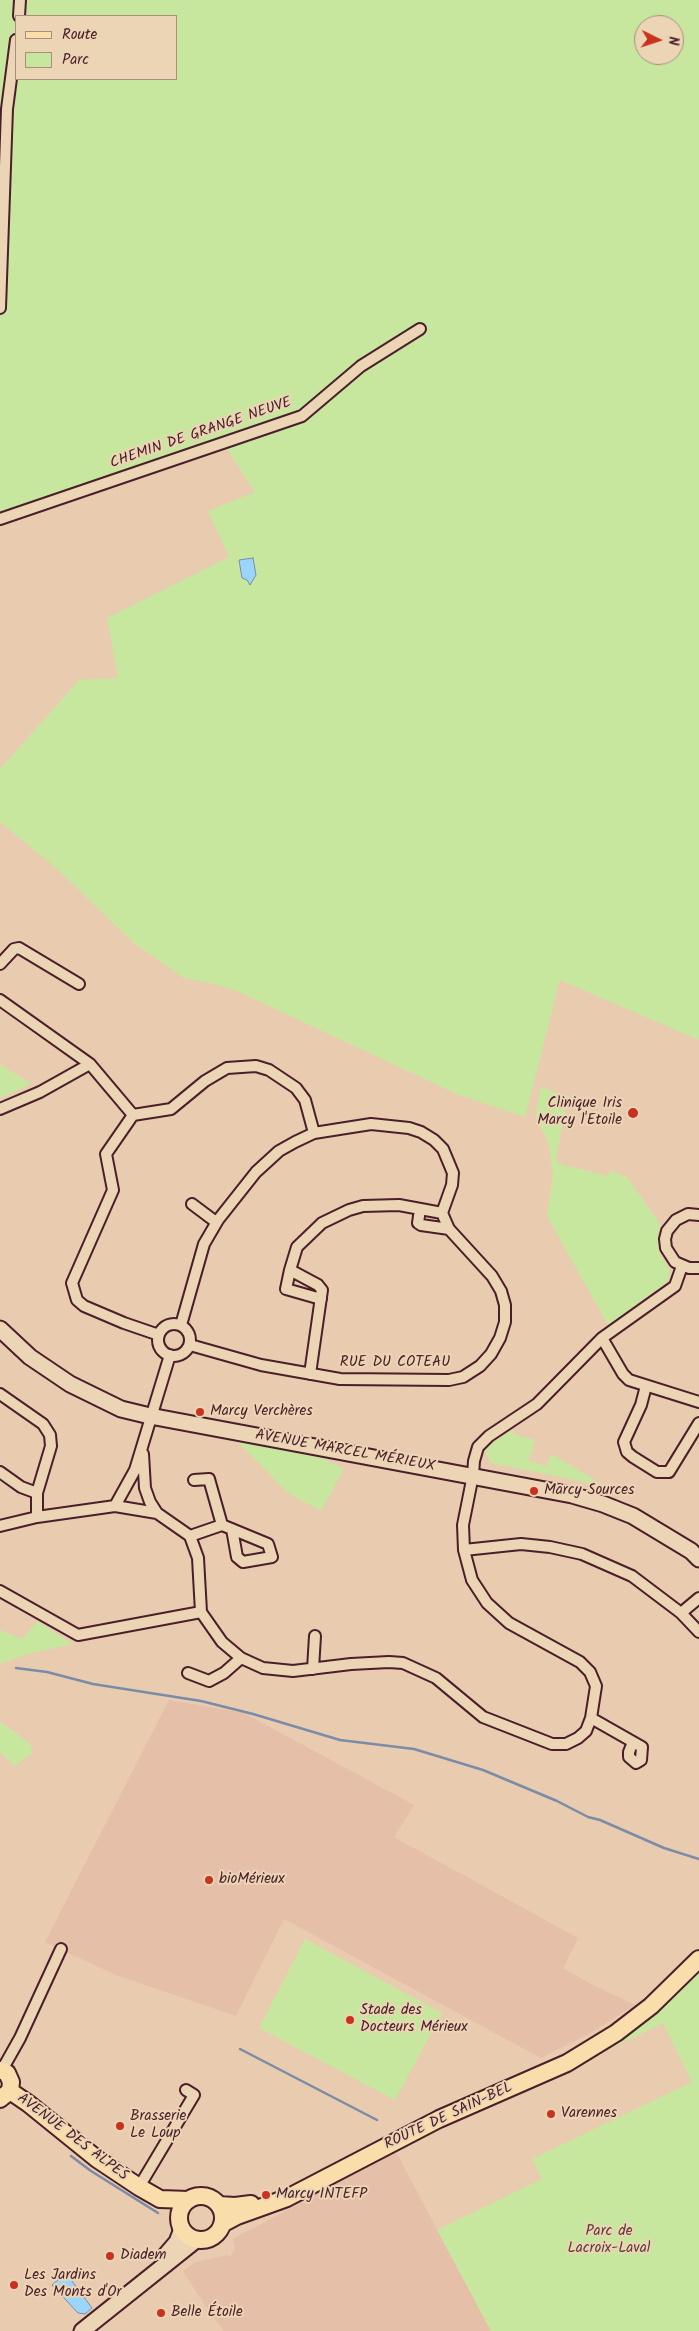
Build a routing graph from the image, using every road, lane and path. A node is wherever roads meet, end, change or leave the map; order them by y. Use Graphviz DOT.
graph roads {
  1 [pos="20,0"];
  2 [pos="18,15"];
  3 [pos="15,48"];
  4 [pos="0,308"];
  5 [pos="420,329"];
  6 [pos="0,519"];
  7 [pos="0,964"];
  8 [pos="79,984"];
  9 [pos="0,1000"];
  10 [pos="90,1064"];
  11 [pos="0,1109"];
  12 [pos="133,1115"];
  13 [pos="314,1133"];
  14 [pos="192,1204"];
  15 [pos="420,1209"];
  16 [pos="442,1214"];
  17 [pos="699,1215"];
  18 [pos="216,1222"];
  19 [pos="449,1229"];
  20 [pos="682,1266"];
  21 [pos="699,1268"];
  22 [pos="290,1270"];
  23 [pos="320,1299"];
  24 [pos="0,1319"];
  25 [pos="180,1325"];
  26 [pos="0,1329"];
  27 [pos="159,1335"];
  28 [pos="602,1338"];
  29 [pos="190,1345"];
  30 [pos="170,1355"];
  31 [pos="310,1374"];
  32 [pos="646,1386"];
  33 [pos="0,1394"];
  34 [pos="699,1402"];
  35 [pos="152,1412"];
  36 [pos="699,1423"];
  37 [pos="143,1443"];
  38 [pos="474,1471"];
  39 [pos="0,1472"];
  40 [pos="194,1480"];
  41 [pos="37,1493"];
  42 [pos="115,1506"];
  43 [pos="157,1513"];
  44 [pos="37,1517"];
  45 [pos="222,1525"];
  46 [pos="0,1526"];
  47 [pos="232,1529"];
  48 [pos="190,1536"];
  49 [pos="699,1549"];
  50 [pos="464,1550"];
  51 [pos="699,1559"];
  52 [pos="0,1591"];
  53 [pos="699,1598"];
  54 [pos="201,1612"];
  55 [pos="681,1613"];
  56 [pos="699,1632"];
  57 [pos="315,1636"];
  58 [pos="241,1658"];
  59 [pos="313,1669"];
  60 [pos="188,1673"];
  61 [pos="591,1718"];
  62 [pos="633,1742"];
  63 [pos="61,1949"];
  64 [pos="699,1959"];
  65 [pos="664,1992"];
  66 [pos="1,2070"];
  67 [pos="186,2090"];
  68 [pos="5,2095"];
  69 [pos="139,2187"];
  70 [pos="160,2199"];
  71 [pos="189,2200"];
  72 [pos="219,2205"];
  73 [pos="181,2223"];
  74 [pos="222,2224"];
  75 [pos="196,2240"];
  76 [pos="87,2327"];
  1 -- 2 [label="street"];
  3 -- 4 [label="street"];
  5 -- 6 [label="street, CHEMIN DE GRANGE NEUVE"];
  7 -- 8 [label="street"];
  9 -- 10 [label="street"];
  10 -- 11 [label="street"];
  10 -- 12 [label="street"];
  12 -- 13 [label="street"];
  12 -- 27 [label="street"];
  13 -- 16 [label="street"];
  13 -- 18 [label="street"];
  14 -- 18 [label="street"];
  15 -- 16 [label="street"];
  15 -- 19 [label="street"];
  15 -- 22 [label="street"];
  16 -- 19 [label="street, RUE DU COTEAU"];
  17 -- 20 [label="street"];
  18 -- 25 [label="street"];
  19 -- 31 [label="street, RUE DU COTEAU"];
  20 -- 21 [label="street"];
  20 -- 28 [label="street"];
  22 -- 23 [label="street"];
  22 -- 23 [label="street"];
  23 -- 31 [label="street"];
  24 -- 35 [label="main road, AVENUE MARCEL MÉRIEUX"];
  25 -- 27 [label="street"];
  25 -- 29 [label="street"];
  26 -- 35 [label="main road, AVENUE MARCEL MÉRIEUX"];
  27 -- 30 [label="street"];
  28 -- 32 [label="street"];
  28 -- 38 [label="street"];
  29 -- 30 [label="street"];
  29 -- 31 [label="street, RUE DU COTEAU"];
  30 -- 35 [label="street"];
  32 -- 34 [label="street"];
  32 -- 36 [label="street"];
  33 -- 41 [label="street"];
  35 -- 37 [label="street"];
  35 -- 38 [label="main road, AVENUE MARCEL MÉRIEUX"];
  37 -- 42 [label="street"];
  37 -- 43 [label="street"];
  38 -- 49 [label="main road, AVENUE MARCEL MÉRIEUX"];
  38 -- 50 [label="street"];
  38 -- 51 [label="main road, AVENUE MARCEL MÉRIEUX"];
  39 -- 41 [label="street"];
  40 -- 45 [label="street"];
  41 -- 44 [label="street"];
  42 -- 43 [label="street"];
  42 -- 44 [label="street"];
  43 -- 48 [label="street"];
  44 -- 46 [label="street"];
  45 -- 47 [label="street"];
  45 -- 48 [label="street"];
  48 -- 54 [label="street"];
  50 -- 55 [label="street"];
  50 -- 61 [label="street"];
  52 -- 54 [label="street"];
  53 -- 55 [label="street"];
  54 -- 58 [label="street"];
  55 -- 56 [label="street"];
  57 -- 59 [label="street"];
  58 -- 59 [label="street"];
  58 -- 60 [label="street"];
  59 -- 61 [label="street"];
  61 -- 62 [label="street"];
  63 -- 66 [label="street"];
  64 -- 65 [label="main road, ROUTE DE SAIN-BEL"];
  65 -- 72 [label="main road, ROUTE DE SAIN-BEL"];
  65 -- 74 [label="main road, ROUTE DE SAIN-BEL"];
  66 -- 68 [label="main road"];
  67 -- 69 [label="street"];
  68 -- 69 [label="main road, AVENUE DES ALPES"];
  69 -- 70 [label="main road, AVENUE DES ALPES"];
  70 -- 71 [label="main road, AVENUE DES ALPES"];
  70 -- 73 [label="main road, AVENUE DES ALPES"];
  71 -- 72 [label="main road"];
  71 -- 73 [label="main road"];
  72 -- 74 [label="main road"];
  73 -- 75 [label="main road"];
  73 -- 76 [label="main road"];
  74 -- 75 [label="main road"];
  75 -- 76 [label="main road"];
}
